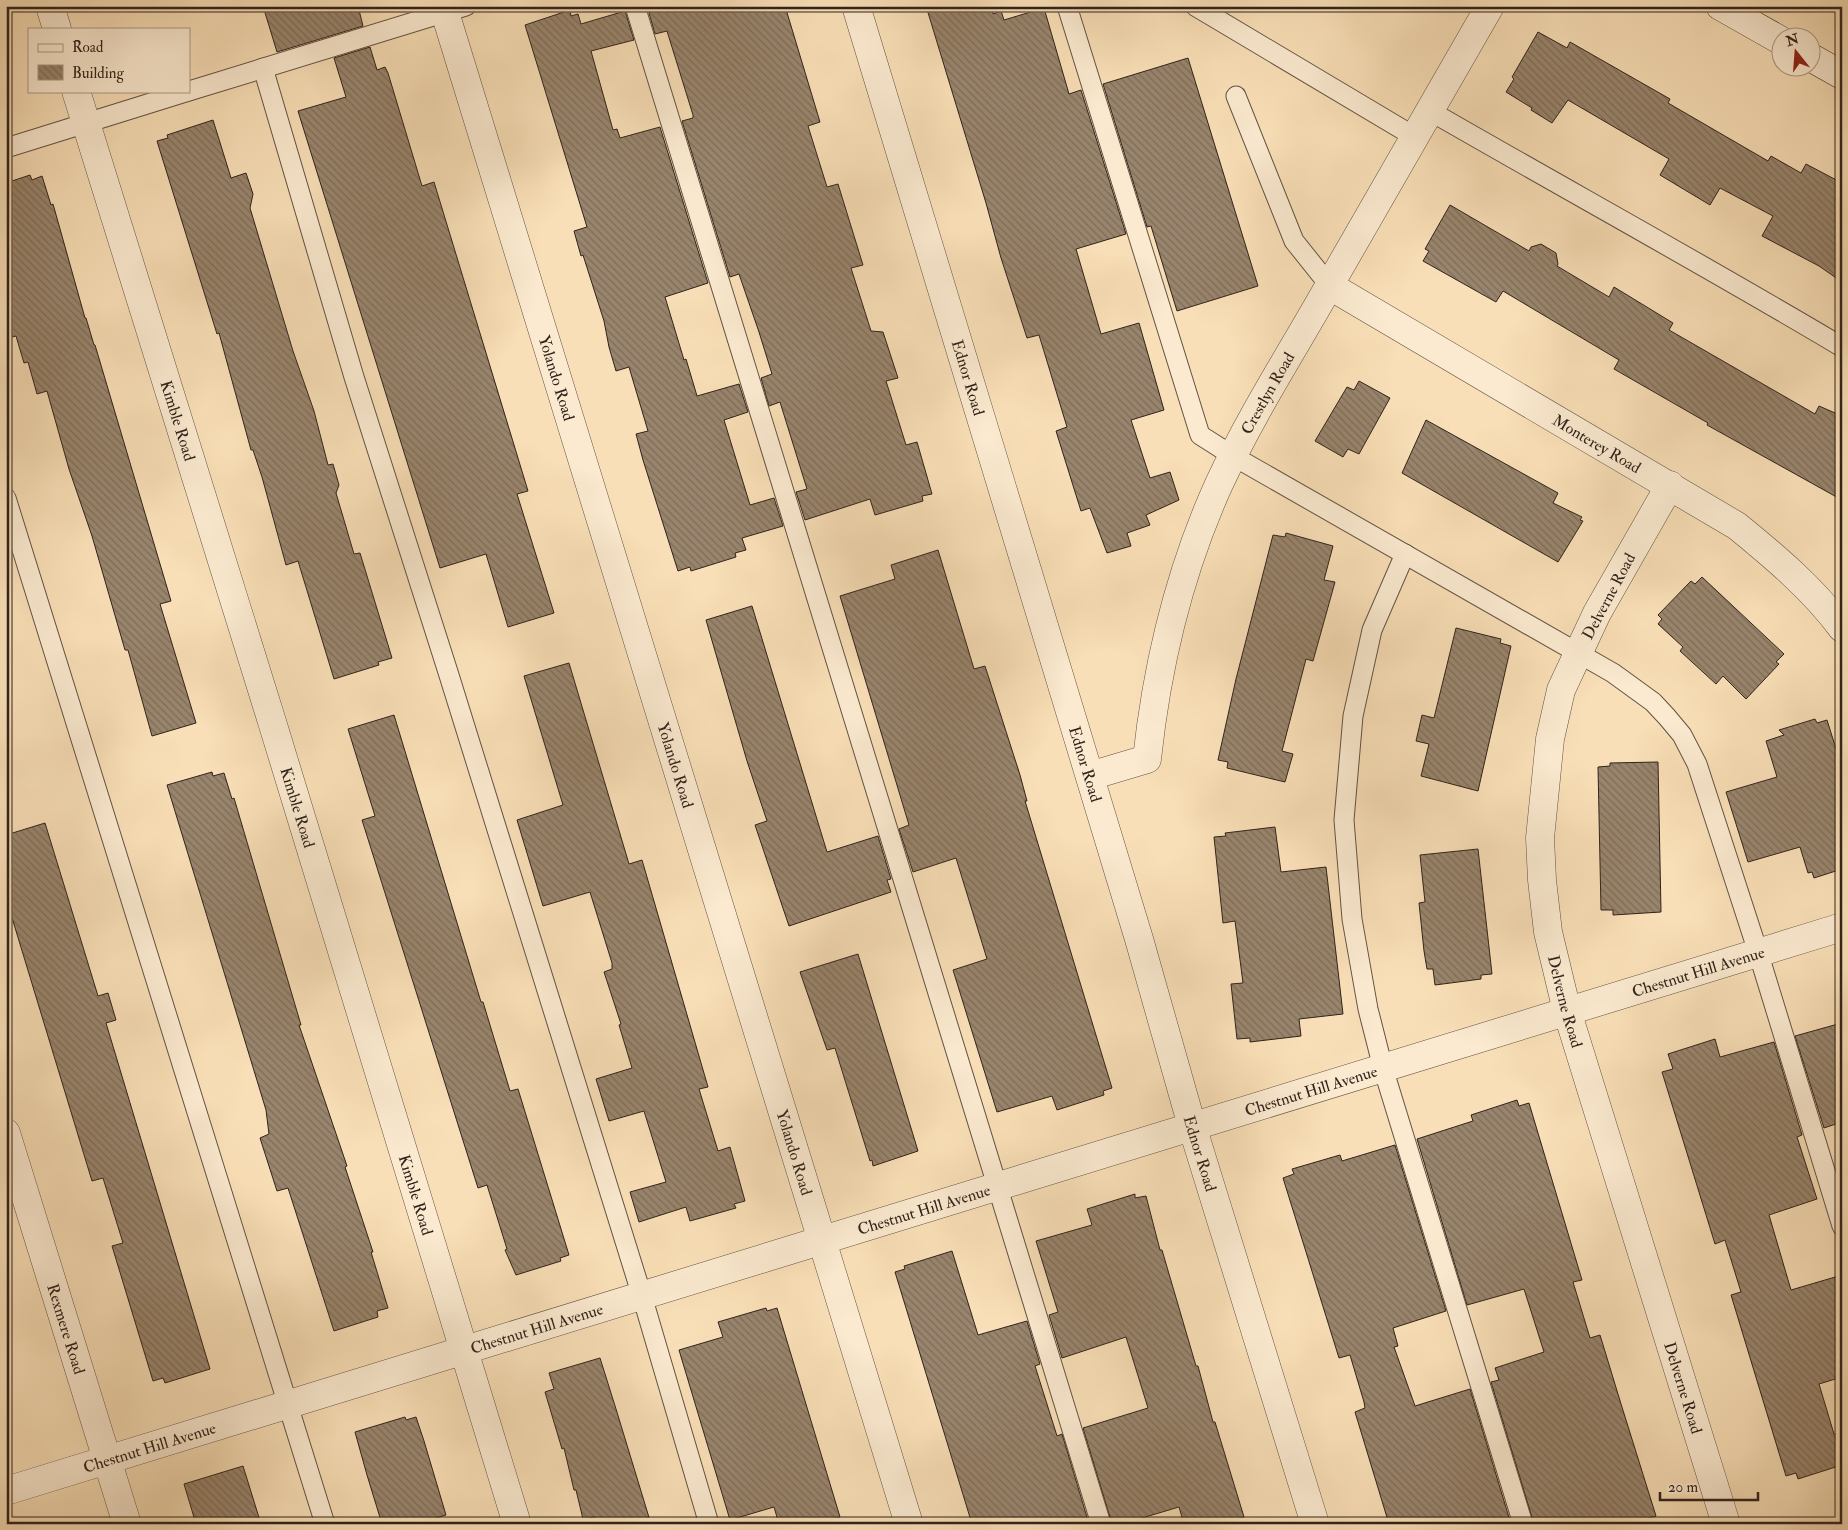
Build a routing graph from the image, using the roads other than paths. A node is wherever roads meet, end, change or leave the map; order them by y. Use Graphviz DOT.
graph roads {
  1 [pos="50,6"];
  2 [pos="636,6"];
  3 [pos="856,6"];
  4 [pos="1067,6"];
  5 [pos="1195,6"];
  6 [pos="1490,6"];
  7 [pos="1720,6"];
  8 [pos="452,8"];
  9 [pos="57,28"];
  10 [pos="1770,34"];
  11 [pos="1820,63"];
  12 [pos="263,68"];
  13 [pos="1842,75"];
  14 [pos="190,91"];
  15 [pos="76,92"];
  16 [pos="186,92"];
  17 [pos="1236,96"];
  18 [pos="1430,111"];
  19 [pos="86,123"];
  20 [pos="1415,137"];
  21 [pos="6,148"];
  22 [pos="1330,286"];
  23 [pos="1842,347"];
  24 [pos="1233,456"];
  25 [pos="1670,485"];
  26 [pos="6,498"];
  27 [pos="1404,554"];
  28 [pos="1842,628"];
  29 [pos="1578,654"];
  30 [pos="1090,776"];
  31 [pos="1842,927"];
  32 [pos="1758,952"];
  33 [pos="1567,1011"];
  34 [pos="1383,1068"];
  35 [pos="1192,1126"];
  36 [pos="6,1133"];
  37 [pos="998,1186"];
  38 [pos="1842,1226"];
  39 [pos="822,1240"];
  40 [pos="642,1296"];
  41 [pos="464,1351"];
  42 [pos="289,1404"];
  43 [pos="108,1460"];
  44 [pos="6,1492"];
  45 [pos="127,1524"];
  46 [pos="325,1524"];
  47 [pos="517,1524"];
  48 [pos="709,1524"];
  49 [pos="909,1524"];
  50 [pos="1101,1524"];
  51 [pos="1315,1524"];
  52 [pos="1524,1524"];
  53 [pos="1726,1524"];
  1 -- 9 [label="street"];
  2 -- 37 [label="lane"];
  3 -- 30 [label="street, Ednor Road"];
  4 -- 24 [label="lane"];
  5 -- 20 [label="lane"];
  6 -- 18 [label="street, Crestlyn Road"];
  7 -- 10 [label="street"];
  8 -- 12 [label="lane"];
  8 -- 39 [label="street, Yolando Road"];
  11 -- 13 [label="street"];
  12 -- 14 [label="lane"];
  12 -- 40 [label="lane"];
  15 -- 19 [label="street, Kimble Road"];
  16 -- 19 [label="lane"];
  17 -- 22 [label="lane"];
  18 -- 20 [label="street, Crestlyn Road"];
  18 -- 23 [label="lane"];
  19 -- 21 [label="lane"];
  19 -- 41 [label="street, Kimble Road"];
  20 -- 22 [label="street, Crestlyn Road"];
  22 -- 24 [label="street, Crestlyn Road"];
  22 -- 25 [label="street, Monterey Road"];
  24 -- 27 [label="lane"];
  24 -- 30 [label="street, Crestlyn Road"];
  25 -- 28 [label="street, Monterey Road"];
  25 -- 29 [label="street, Delverne Road"];
  26 -- 42 [label="lane"];
  27 -- 29 [label="lane"];
  27 -- 34 [label="lane"];
  29 -- 32 [label="lane"];
  29 -- 33 [label="street, Delverne Road"];
  30 -- 35 [label="street, Ednor Road"];
  31 -- 32 [label="street, Chestnut Hill Avenue"];
  32 -- 33 [label="street, Chestnut Hill Avenue"];
  32 -- 38 [label="lane"];
  33 -- 34 [label="street, Chestnut Hill Avenue"];
  33 -- 53 [label="street, Delverne Road"];
  34 -- 35 [label="street, Chestnut Hill Avenue"];
  34 -- 52 [label="lane"];
  35 -- 37 [label="street, Chestnut Hill Avenue"];
  35 -- 51 [label="street, Ednor Road"];
  36 -- 43 [label="street, Rexmere Road"];
  37 -- 39 [label="street, Chestnut Hill Avenue"];
  37 -- 50 [label="lane"];
  39 -- 40 [label="street, Chestnut Hill Avenue"];
  39 -- 49 [label="street, Yolando Road"];
  40 -- 41 [label="street, Chestnut Hill Avenue"];
  40 -- 48 [label="lane"];
  41 -- 42 [label="street, Chestnut Hill Avenue"];
  41 -- 47 [label="street, Kimble Road"];
  42 -- 43 [label="street, Chestnut Hill Avenue"];
  42 -- 46 [label="lane"];
  43 -- 44 [label="street, Chestnut Hill Avenue"];
  43 -- 45 [label="street, Rexmere Road"];
}
